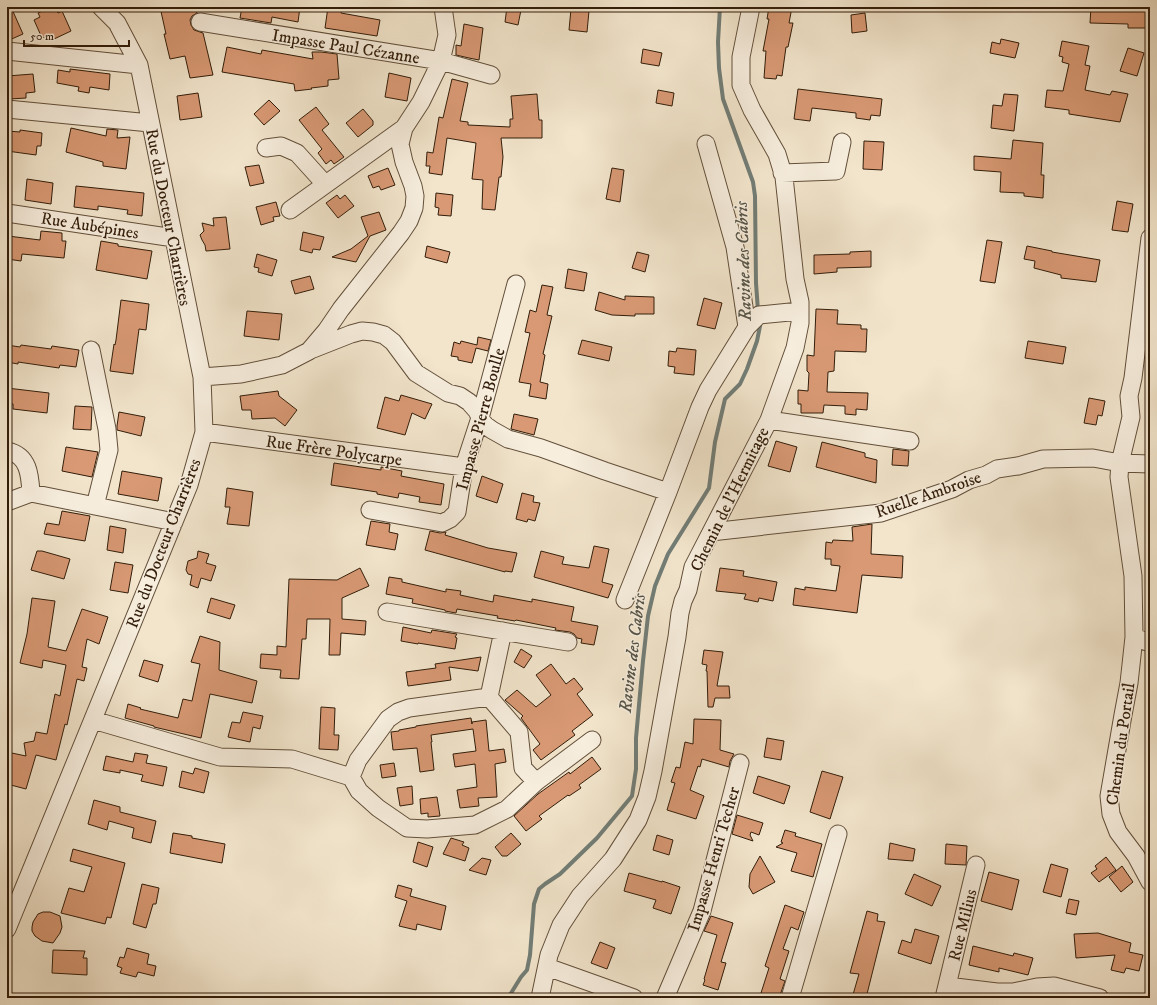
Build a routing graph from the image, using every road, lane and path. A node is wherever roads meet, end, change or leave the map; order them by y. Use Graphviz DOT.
graph roads {
  1 [pos="101,7"];
  2 [pos="443,7"];
  3 [pos="751,7"];
  4 [pos="200,22"];
  5 [pos="7,51"];
  6 [pos="441,61"];
  7 [pos="139,65"];
  8 [pos="491,74"];
  9 [pos="7,109"];
  10 [pos="150,123"];
  11 [pos="404,128"];
  12 [pos="842,142"];
  13 [pos="706,144"];
  14 [pos="266,148"];
  15 [pos="782,173"];
  16 [pos="325,184"];
  17 [pos="290,210"];
  18 [pos="7,213"];
  19 [pos="174,238"];
  20 [pos="1150,238"];
  21 [pos="516,284"];
  22 [pos="800,311"];
  23 [pos="747,327"];
  24 [pos="91,350"];
  25 [pos="309,351"];
  26 [pos="202,377"];
  27 [pos="480,418"];
  28 [pos="769,420"];
  29 [pos="204,432"];
  30 [pos="910,441"];
  31 [pos="7,451"];
  32 [pos="1120,463"];
  33 [pos="1150,464"];
  34 [pos="464,467"];
  35 [pos="668,492"];
  36 [pos="31,493"];
  37 [pos="7,502"];
  38 [pos="95,506"];
  39 [pos="370,510"];
  40 [pos="174,522"];
  41 [pos="711,532"];
  42 [pos="625,600"];
  43 [pos="387,612"];
  44 [pos="503,631"];
  45 [pos="1142,640"];
  46 [pos="568,642"];
  47 [pos="489,697"];
  48 [pos="93,720"];
  49 [pos="592,740"];
  50 [pos="740,763"];
  51 [pos="350,777"];
  52 [pos="536,782"];
  53 [pos="838,834"];
  54 [pos="976,865"];
  55 [pos="1150,882"];
  56 [pos="7,929"];
  57 [pos="547,967"];
  58 [pos="946,992"];
  59 [pos="540,998"];
  60 [pos="634,998"];
  61 [pos="665,998"];
  62 [pos="790,998"];
  63 [pos="1100,998"];
  1 -- 7 [label="street, Rue du Docteur Charrières"];
  2 -- 6 [label="street"];
  3 -- 15 [label="street, Chemin de l'Hermitage"];
  4 -- 6 [label="street, Impasse Paul Cézanne"];
  5 -- 7 [label="street"];
  6 -- 8 [label="street, Impasse Paul Cézanne"];
  6 -- 11 [label="street"];
  7 -- 10 [label="street, Rue du Docteur Charrières"];
  9 -- 10 [label="street"];
  10 -- 19 [label="street, Rue du Docteur Charrières"];
  11 -- 16 [label="street"];
  11 -- 25 [label="street"];
  12 -- 15 [label="street"];
  13 -- 23 [label="street"];
  14 -- 16 [label="street"];
  15 -- 22 [label="street, Chemin de l'Hermitage"];
  16 -- 17 [label="street"];
  18 -- 19 [label="street, Rue Aubépines"];
  19 -- 26 [label="street, Rue du Docteur Charrières"];
  20 -- 32 [label="street, Chemin du Portail"];
  21 -- 27 [label="street, Impasse Pierre Boulle"];
  22 -- 23 [label="street"];
  22 -- 28 [label="street, Chemin de l'Hermitage"];
  23 -- 35 [label="street"];
  24 -- 38 [label="street"];
  25 -- 26 [label="street"];
  25 -- 27 [label="street"];
  26 -- 29 [label="street, Rue du Docteur Charrières"];
  27 -- 34 [label="street, Impasse Pierre Boulle"];
  27 -- 35 [label="street"];
  28 -- 30 [label="street"];
  28 -- 41 [label="street, Chemin de l'Hermitage"];
  29 -- 34 [label="street, Rue Frère Polycarpe"];
  29 -- 40 [label="street, Rue du Docteur Charrières"];
  31 -- 36 [label="street"];
  32 -- 33 [label="street, Ruelle Ambroise"];
  32 -- 41 [label="street, Ruelle Ambroise"];
  32 -- 45 [label="street, Chemin du Portail"];
  34 -- 39 [label="street, Impasse Pierre Boulle"];
  35 -- 42 [label="street"];
  36 -- 37 [label="street"];
  36 -- 38 [label="street"];
  38 -- 40 [label="street"];
  40 -- 48 [label="street, Rue du Docteur Charrières"];
  41 -- 57 [label="street, Chemin de l'Hermitage"];
  43 -- 44 [label="street"];
  44 -- 46 [label="street"];
  44 -- 47 [label="street"];
  45 -- 55 [label="street, Chemin du Portail"];
  47 -- 51 [label="street"];
  47 -- 52 [label="street"];
  48 -- 51 [label="street"];
  48 -- 56 [label="street, Rue du Docteur Charrières"];
  49 -- 52 [label="street"];
  50 -- 61 [label="street, Impasse Henri Techer"];
  51 -- 52 [label="street"];
  53 -- 62 [label="street"];
  54 -- 58 [label="street, Rue Milius"];
  57 -- 59 [label="street, Chemin de l'Hermitage"];
  57 -- 60 [label="street"];
  58 -- 63 [label="street, Rue Milius"];
}
